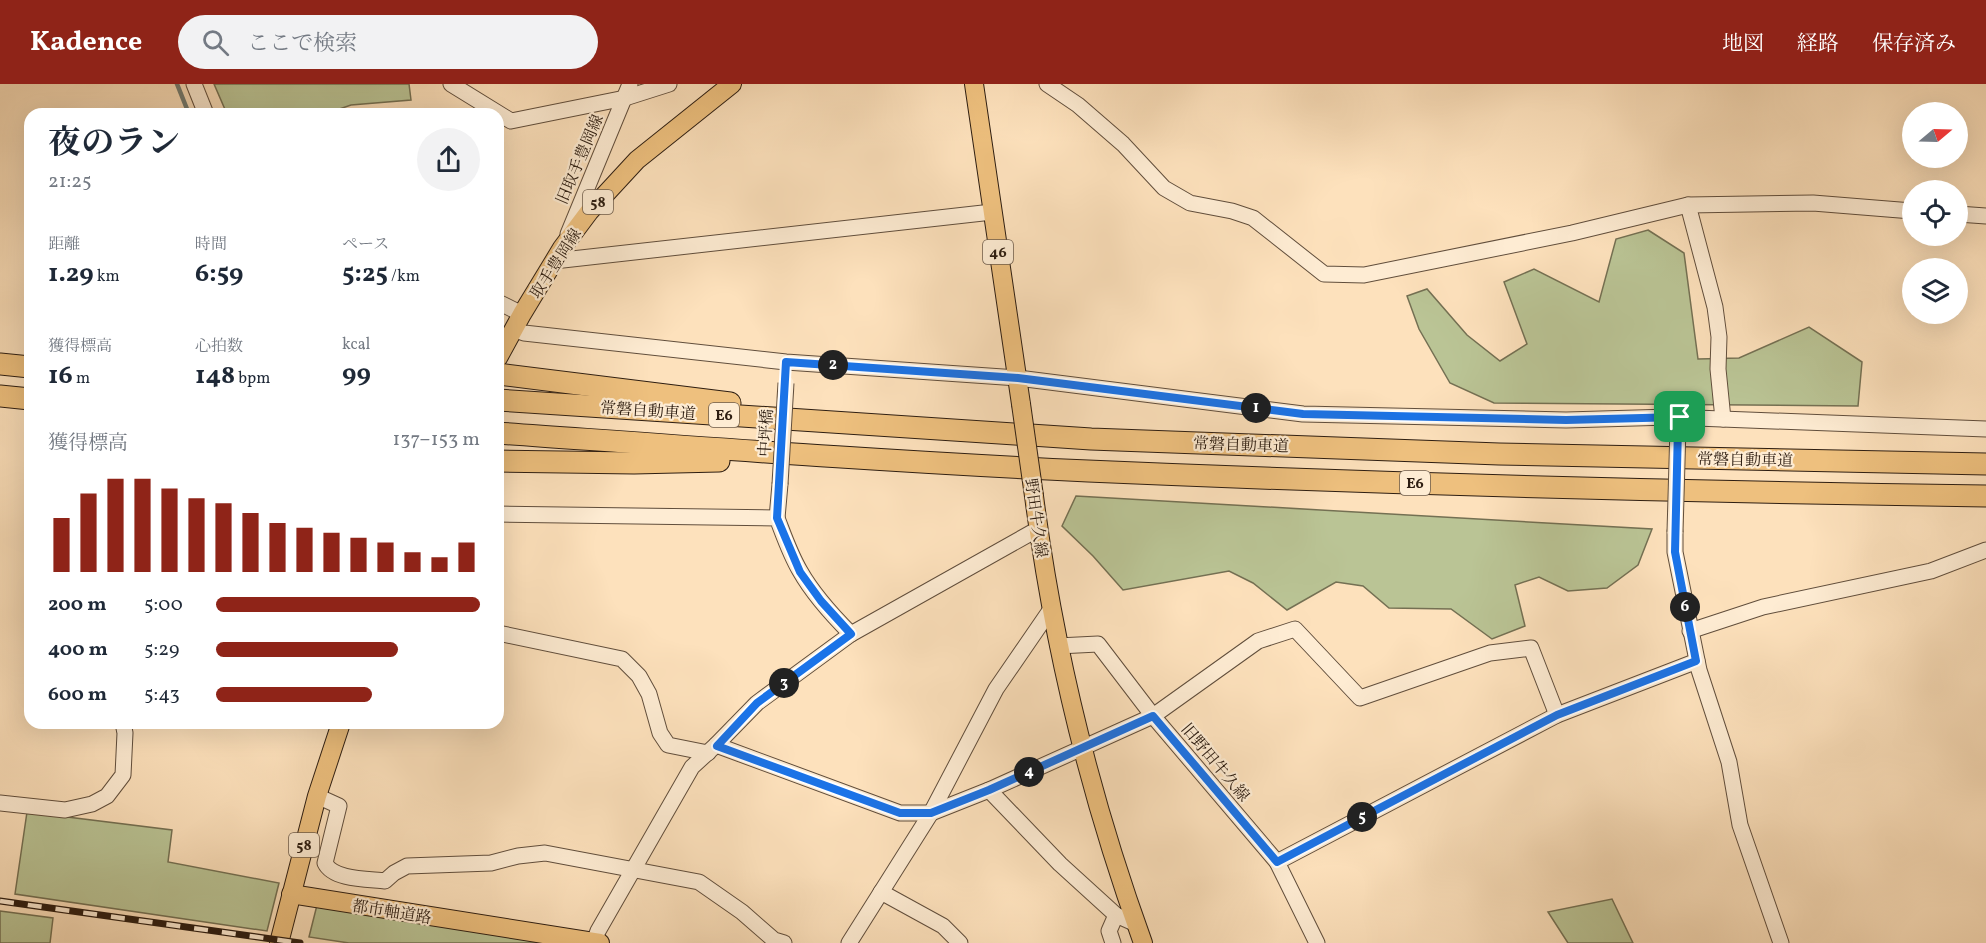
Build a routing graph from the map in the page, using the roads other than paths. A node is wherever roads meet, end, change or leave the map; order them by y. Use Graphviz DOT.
graph roads {
  1 [pos="194,84"];
  2 [pos="451,84"];
  3 [pos="669,84"];
  4 [pos="732,84"];
  5 [pos="974,84"];
  6 [pos="1047,84"];
  7 [pos="628,91"];
  8 [pos="204,108"];
  9 [pos="484,108"];
  10 [pos="504,122"];
  11 [pos="1688,205"];
  12 [pos="1902,210"];
  13 [pos="992,212"];
  14 [pos="1968,215"];
  15 [pos="1986,216"];
  16 [pos="558,255"];
  17 [pos="504,308"];
  18 [pos="517,322"];
  19 [pos="504,347"];
  20 [pos="786,362"];
  21 [pos="0,364"];
  22 [pos="24,366"];
  23 [pos="504,375"];
  24 [pos="1018,378"];
  25 [pos="0,396"];
  26 [pos="24,398"];
  27 [pos="504,400"];
  28 [pos="1723,418"];
  29 [pos="1679,422"];
  30 [pos="1986,429"];
  31 [pos="950,430"];
  32 [pos="504,433"];
  33 [pos="845,458"];
  34 [pos="504,461"];
  35 [pos="1986,464"];
  36 [pos="1986,496"];
  37 [pos="504,514"];
  38 [pos="777,518"];
  39 [pos="1038,530"];
  40 [pos="1986,550"];
  41 [pos="1051,609"];
  42 [pos="1690,631"];
  43 [pos="504,634"];
  44 [pos="851,634"];
  45 [pos="1058,646"];
  46 [pos="1696,661"];
  47 [pos="1557,715"];
  48 [pos="1153,716"];
  49 [pos="124,729"];
  50 [pos="339,729"];
  51 [pos="1081,748"];
  52 [pos="712,749"];
  53 [pos="989,790"];
  54 [pos="317,796"];
  55 [pos="0,803"];
  56 [pos="931,813"];
  57 [pos="1277,862"];
  58 [pos="634,869"];
  59 [pos="881,892"];
  60 [pos="291,894"];
  61 [pos="1116,915"];
  62 [pos="1136,924"];
  63 [pos="594,942"];
  64 [pos="279,943"];
  65 [pos="600,943"];
  66 [pos="784,943"];
  67 [pos="849,943"];
  68 [pos="960,943"];
  69 [pos="1113,943"];
  70 [pos="1143,943"];
  71 [pos="1317,943"];
  72 [pos="1781,943"];
  1 -- 8 [label="street"];
  2 -- 9 [label="street"];
  3 -- 7 [label="street"];
  4 -- 16 [label="main road, 取手豊岡線 / 58"];
  5 -- 13 [label="main road, 野田牛久線 / 46"];
  6 -- 11 [label="street"];
  7 -- 10 [label="street"];
  7 -- 16 [label="street, 旧取手豊岡線"];
  11 -- 12 [label="street"];
  11 -- 28 [label="street"];
  13 -- 16 [label="street"];
  13 -- 24 [label="main road, 野田牛久線 / 46"];
  14 -- 15 [label="street"];
  16 -- 18 [label="main road, 取手豊岡線 / 58"];
  17 -- 18 [label="street"];
  18 -- 19 [label="main road, 取手豊岡線 / 58"];
  18 -- 20 [label="street"];
  20 -- 24 [label="street"];
  20 -- 38 [label="street, 中坪橋, bridge"];
  21 -- 22 [label="highway"];
  23 -- 31 [label="highway"];
  24 -- 29 [label="street"];
  24 -- 39 [label="main road, 野田牛久線 / 46, bridge"];
  25 -- 26 [label="highway"];
  27 -- 31 [label="highway, 常磐自動車道 / E6"];
  28 -- 29 [label="street"];
  28 -- 30 [label="street"];
  29 -- 42 [label="street, bridge"];
  31 -- 35 [label="highway, 常磐自動車道 / E6"];
  32 -- 33 [label="highway, 常磐自動車道 / E6"];
  33 -- 34 [label="highway"];
  33 -- 36 [label="highway, 常磐自動車道 / E6"];
  37 -- 38 [label="street"];
  38 -- 44 [label="street"];
  39 -- 41 [label="main road, 野田牛久線 / 46"];
  39 -- 44 [label="street"];
  40 -- 42 [label="street"];
  41 -- 45 [label="main road, 野田牛久線 / 46"];
  41 -- 56 [label="street"];
  42 -- 46 [label="street"];
  43 -- 52 [label="street"];
  44 -- 52 [label="street"];
  45 -- 48 [label="street, 旧野田牛久線"];
  45 -- 51 [label="main road, 野田牛久線 / 46"];
  46 -- 47 [label="street"];
  46 -- 72 [label="street"];
  47 -- 48 [label="street"];
  47 -- 57 [label="street"];
  48 -- 51 [label="street"];
  48 -- 57 [label="street, 旧野田牛久線"];
  49 -- 55 [label="street"];
  50 -- 54 [label="main road, 58"];
  51 -- 53 [label="street"];
  51 -- 62 [label="main road, 野田牛久線 / 46"];
  52 -- 56 [label="street"];
  52 -- 58 [label="street"];
  53 -- 56 [label="street"];
  53 -- 61 [label="street"];
  54 -- 58 [label="street"];
  54 -- 60 [label="main road, 58"];
  56 -- 59 [label="street"];
  57 -- 71 [label="street, 旧野田牛久線"];
  58 -- 63 [label="street"];
  58 -- 66 [label="street"];
  59 -- 67 [label="street"];
  59 -- 68 [label="street"];
  60 -- 63 [label="main road, 都市軸道路"];
  60 -- 64 [label="main road, 58"];
  61 -- 62 [label="street"];
  61 -- 69 [label="street"];
  62 -- 70 [label="main road, 野田牛久線 / 46"];
  63 -- 65 [label="main road, 都市軸道路"];
}
